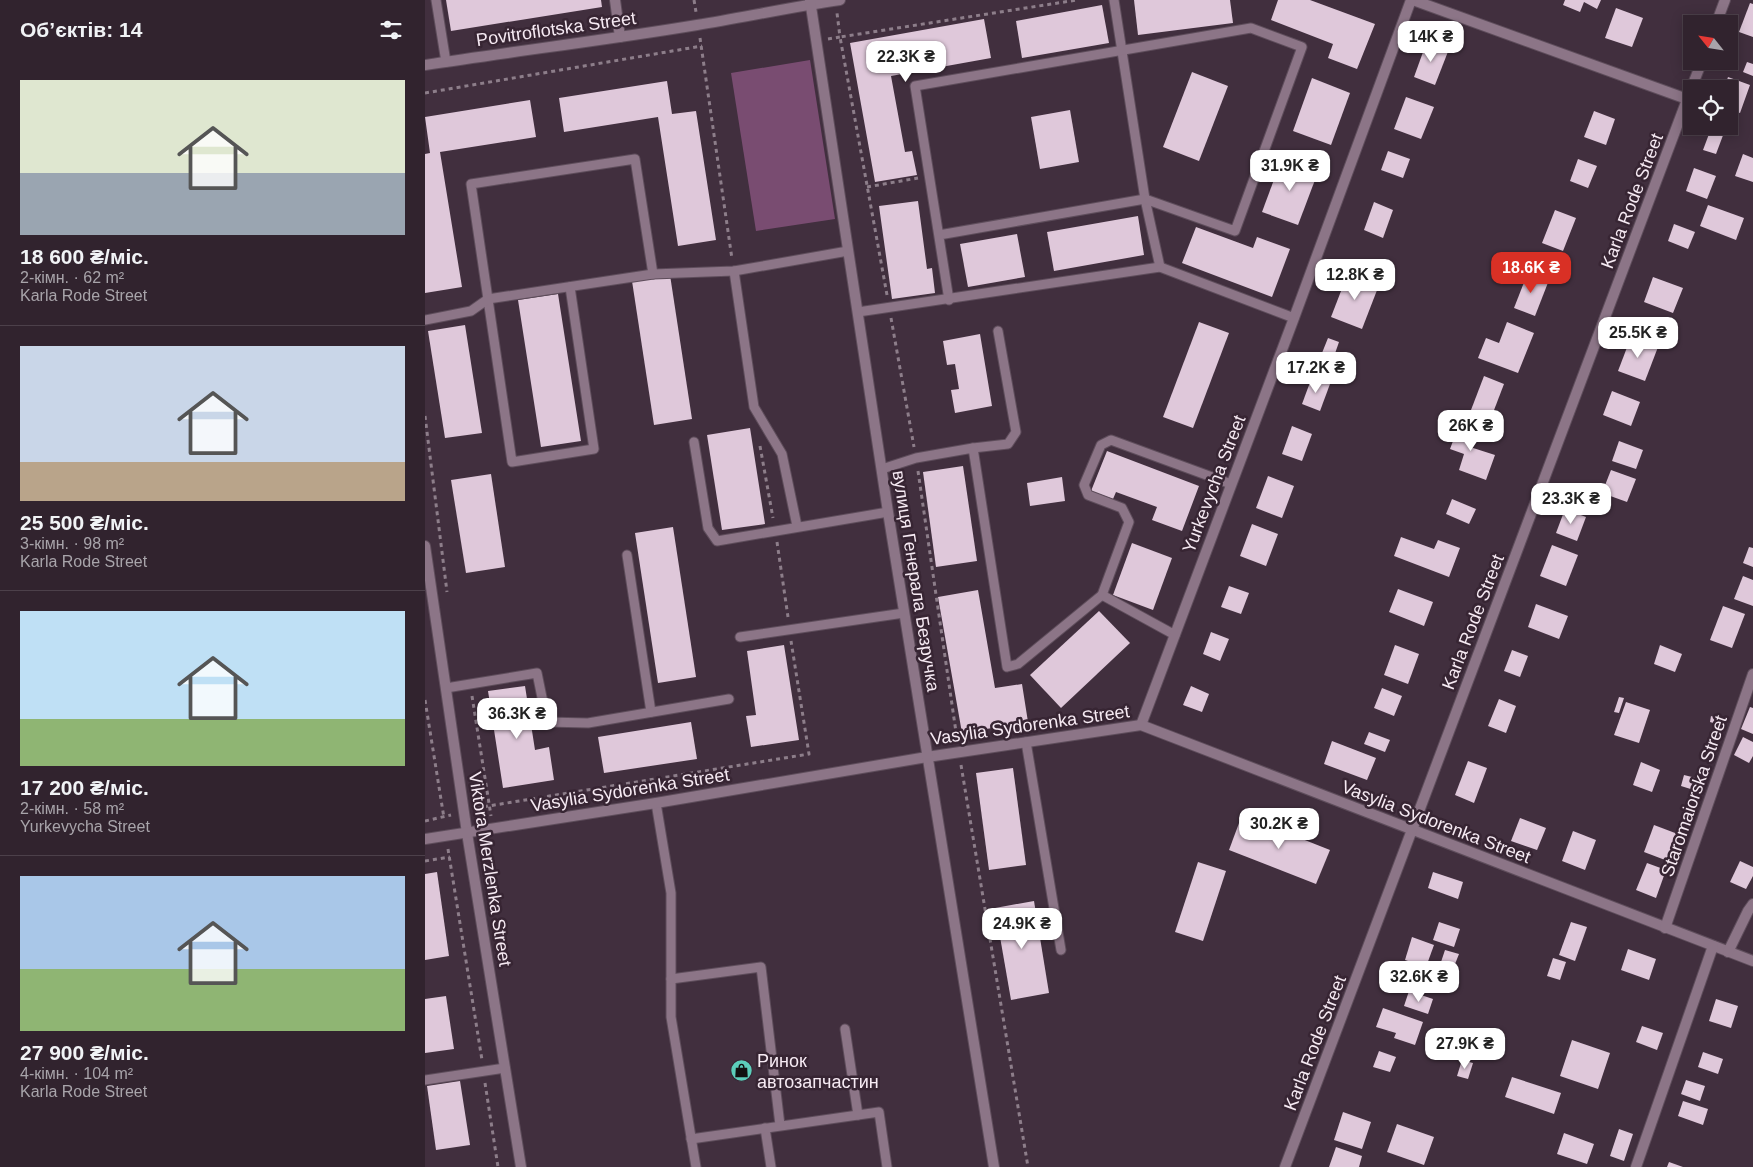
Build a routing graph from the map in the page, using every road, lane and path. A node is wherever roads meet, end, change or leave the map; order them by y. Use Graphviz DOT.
graph roads {
  1 [pos="436,0"];
  2 [pos="615,0"];
  3 [pos="694,0"];
  4 [pos="840,0"];
  5 [pos="1077,0"];
  6 [pos="1114,0"];
  7 [pos="1412,0"];
  8 [pos="1725,0"];
  9 [pos="835,1"];
  10 [pos="810,2"];
  11 [pos="1719,15"];
  12 [pos="698,24"];
  13 [pos="621,36"];
  14 [pos="840,37"];
  15 [pos="815,41"];
  16 [pos="701,46"];
  17 [pos="1123,50"];
  18 [pos="446,62"];
  19 [pos="425,65"];
  20 [pos="425,93"];
  21 [pos="1683,98"];
  22 [pos="1683,110"];
  23 [pos="930,176"];
  24 [pos="867,186"];
  25 [pos="1145,199"];
  26 [pos="939,235"];
  27 [pos="848,251"];
  28 [pos="1160,268"];
  29 [pos="734,271"];
  30 [pos="653,274"];
  31 [pos="569,287"];
  32 [pos="488,299"];
  33 [pos="949,300"];
  34 [pos="889,308"];
  35 [pos="858,312"];
  36 [pos="1294,318"];
  37 [pos="425,320"];
  38 [pos="998,331"];
  39 [pos="425,416"];
  40 [pos="694,442"];
  41 [pos="760,445"];
  42 [pos="973,448"];
  43 [pos="916,458"];
  44 [pos="882,469"];
  45 [pos="1231,484"];
  46 [pos="888,512"];
  47 [pos="797,526"];
  48 [pos="775,530"];
  49 [pos="425,546"];
  50 [pos="627,555"];
  51 [pos="1102,595"];
  52 [pos="449,602"];
  53 [pos="904,613"];
  54 [pos="789,629"];
  55 [pos="1175,636"];
  56 [pos="740,637"];
  57 [pos="1753,674"];
  58 [pos="470,684"];
  59 [pos="446,688"];
  60 [pos="729,699"];
  61 [pos="425,700"];
  62 [pos="651,712"];
  63 [pos="1141,725"];
  64 [pos="1026,742"];
  65 [pos="959,752"];
  66 [pos="927,757"];
  67 [pos="656,803"];
  68 [pos="489,805"];
  69 [pos="464,811"];
  70 [pos="443,818"];
  71 [pos="425,820"];
  72 [pos="493,828"];
  73 [pos="1412,831"];
  74 [pos="467,833"];
  75 [pos="446,836"];
  76 [pos="425,839"];
  77 [pos="449,857"];
  78 [pos="425,861"];
  79 [pos="1753,904"];
  80 [pos="1665,928"];
  81 [pos="1713,946"];
  82 [pos="1061,950"];
  83 [pos="1728,952"];
  84 [pos="1753,961"];
  85 [pos="671,979"];
  86 [pos="845,1029"];
  87 [pos="505,1068"];
  88 [pos="483,1071"];
  89 [pos="425,1080"];
  90 [pos="858,1115"];
  91 [pos="780,1125"];
  92 [pos="765,1128"];
  93 [pos="691,1139"];
  94 [pos="498,1167"];
  95 [pos="521,1167"];
  96 [pos="696,1167"];
  97 [pos="771,1167"];
  98 [pos="887,1167"];
  99 [pos="994,1167"];
  100 [pos="1028,1167"];
  101 [pos="1285,1167"];
  102 [pos="1636,1167"];
  1 -- 18 [label="lane"];
  2 -- 13 [label="street"];
  3 -- 12 [label="path"];
  4 -- 9 [label="street, Povitroflotska Street"];
  5 -- 14 [label="path"];
  6 -- 17 [label="lane"];
  7 -- 21 [label="street"];
  7 -- 36 [label="street, Yurkevycha Street"];
  8 -- 11 [label="street"];
  9 -- 10 [label="street, Povitroflotska Street"];
  9 -- 14 [label="path"];
  10 -- 12 [label="street, Povitroflotska Street"];
  10 -- 15 [label="street, вулиця Генерала Безручка"];
  12 -- 13 [label="street, Povitroflotska Street"];
  12 -- 16 [label="path"];
  13 -- 18 [label="street, Povitroflotska Street"];
  14 -- 15 [label="path"];
  14 -- 24 [label="path"];
  15 -- 27 [label="street, вулиця Генерала Безручка"];
  16 -- 20 [label="path"];
  16 -- 29 [label="path"];
  17 -- 23 [label="lane"];
  17 -- 25 [label="lane"];
  17 -- 25 [label="lane"];
  18 -- 19 [label="street, Povitroflotska Street"];
  22 -- 73 [label="street, Karla Rode Street"];
  23 -- 24 [label="path"];
  23 -- 26 [label="lane"];
  24 -- 34 [label="path"];
  25 -- 26 [label="lane"];
  25 -- 28 [label="lane"];
  26 -- 33 [label="lane"];
  27 -- 29 [label="lane"];
  27 -- 35 [label="street, вулиця Генерала Безручка"];
  28 -- 33 [label="lane"];
  28 -- 36 [label="lane"];
  29 -- 30 [label="lane"];
  29 -- 47 [label="lane"];
  30 -- 31 [label="lane"];
  30 -- 32 [label="lane"];
  31 -- 32 [label="lane"];
  31 -- 32 [label="lane"];
  32 -- 37 [label="lane"];
  33 -- 34 [label="lane"];
  34 -- 35 [label="lane"];
  34 -- 43 [label="path"];
  35 -- 44 [label="street, вулиця Генерала Безручка"];
  36 -- 45 [label="street, Yurkevycha Street"];
  38 -- 42 [label="lane"];
  39 -- 52 [label="path"];
  40 -- 48 [label="lane"];
  41 -- 48 [label="path"];
  42 -- 43 [label="lane"];
  42 -- 51 [label="lane"];
  43 -- 44 [label="lane"];
  43 -- 65 [label="path"];
  44 -- 46 [label="street, вулиця Генерала Безручка"];
  45 -- 51 [label="lane"];
  45 -- 55 [label="street, Yurkevycha Street"];
  46 -- 47 [label="lane"];
  46 -- 53 [label="street, вулиця Генерала Безручка"];
  47 -- 48 [label="lane"];
  48 -- 54 [label="path"];
  49 -- 59 [label="street, Viktora Merzlenka Street"];
  50 -- 62 [label="lane"];
  51 -- 55 [label="lane"];
  53 -- 54 [label="lane"];
  53 -- 66 [label="street, вулиця Генерала Безручка"];
  54 -- 56 [label="lane"];
  54 -- 68 [label="path"];
  55 -- 63 [label="street, Yurkevycha Street"];
  57 -- 80 [label="street, Staromaiorska Street"];
  58 -- 59 [label="lane"];
  58 -- 62 [label="lane"];
  58 -- 68 [label="path"];
  59 -- 69 [label="street, Viktora Merzlenka Street"];
  60 -- 62 [label="lane"];
  61 -- 70 [label="path"];
  63 -- 64 [label="street, Vasylia Sydorenka Street"];
  63 -- 73 [label="street, Vasylia Sydorenka Street"];
  64 -- 65 [label="street, Vasylia Sydorenka Street"];
  64 -- 82 [label="lane"];
  65 -- 66 [label="street, Vasylia Sydorenka Street"];
  65 -- 100 [label="path"];
  66 -- 67 [label="street, Vasylia Sydorenka Street"];
  66 -- 99 [label="street, вулиця Генерала Безручка"];
  67 -- 72 [label="street, Vasylia Sydorenka Street"];
  67 -- 85 [label="lane"];
  68 -- 69 [label="path"];
  68 -- 72 [label="path"];
  69 -- 70 [label="path"];
  69 -- 74 [label="street, Viktora Merzlenka Street"];
  70 -- 71 [label="path"];
  70 -- 75 [label="path"];
  72 -- 74 [label="street, Vasylia Sydorenka Street"];
  73 -- 80 [label="street, Vasylia Sydorenka Street"];
  73 -- 101 [label="street, Karla Rode Street"];
  74 -- 75 [label="street, Vasylia Sydorenka Street"];
  74 -- 87 [label="street, Viktora Merzlenka Street"];
  75 -- 76 [label="street, Vasylia Sydorenka Street"];
  75 -- 77 [label="path"];
  77 -- 78 [label="path"];
  77 -- 88 [label="path"];
  79 -- 83 [label="street"];
  80 -- 81 [label="street, Vasylia Sydorenka Street"];
  81 -- 83 [label="street, Vasylia Sydorenka Street"];
  81 -- 102 [label="street"];
  83 -- 84 [label="street, Vasylia Sydorenka Street"];
  85 -- 91 [label="lane"];
  85 -- 93 [label="lane"];
  86 -- 90 [label="lane"];
  87 -- 88 [label="lane"];
  87 -- 95 [label="street, Viktora Merzlenka Street"];
  88 -- 89 [label="lane"];
  88 -- 94 [label="path"];
  90 -- 91 [label="lane"];
  90 -- 98 [label="lane"];
  91 -- 92 [label="lane"];
  92 -- 93 [label="lane"];
  92 -- 97 [label="lane"];
  93 -- 96 [label="lane"];
}
